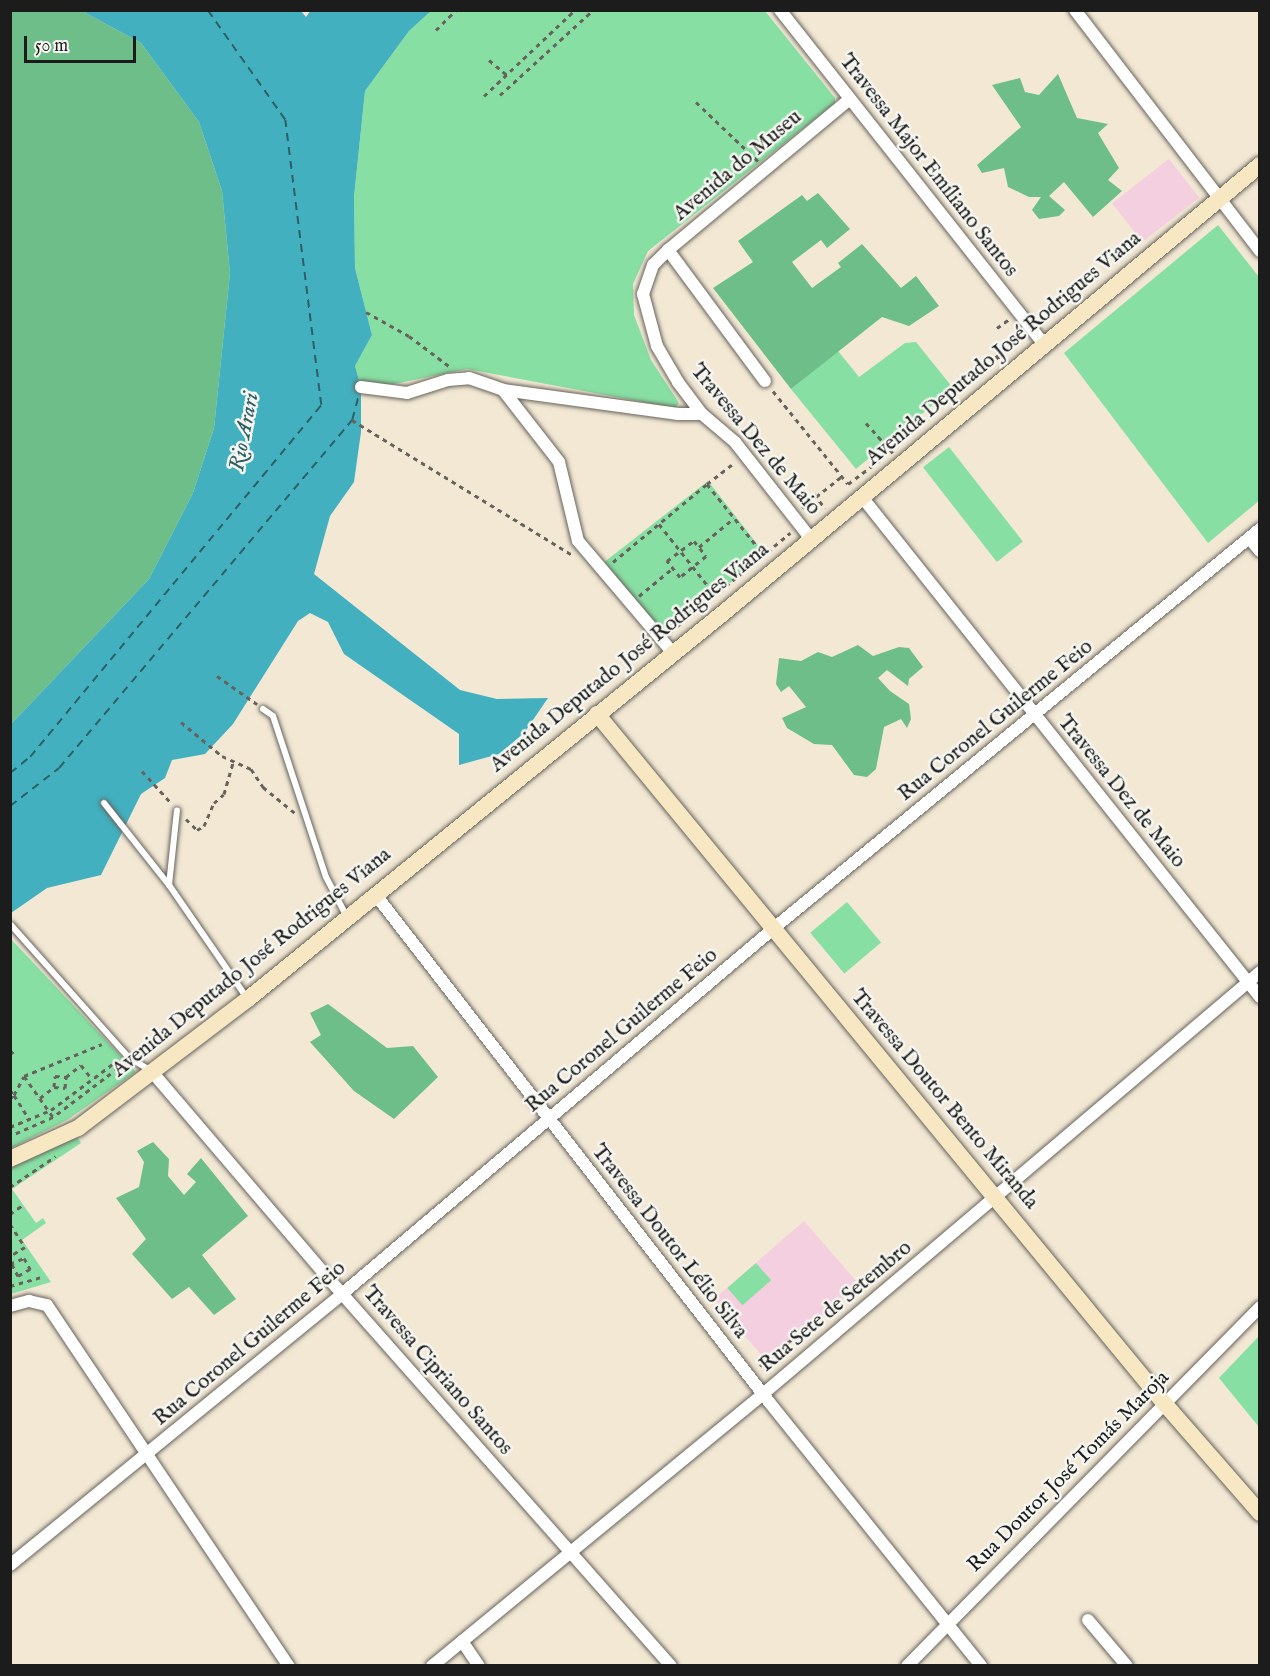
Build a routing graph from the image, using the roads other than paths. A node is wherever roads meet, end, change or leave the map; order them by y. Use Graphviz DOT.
graph roads {
  1 [pos="780,10"];
  2 [pos="1075,10"];
  3 [pos="850,99"];
  4 [pos="1260,165"];
  5 [pos="1219,197"];
  6 [pos="668,250"];
  7 [pos="1260,251"];
  8 [pos="653,265"];
  9 [pos="1045,345"];
  10 [pos="765,381"];
  11 [pos="361,387"];
  12 [pos="503,390"];
  13 [pos="702,414"];
  14 [pos="862,497"];
  15 [pos="1260,529"];
  16 [pos="1249,538"];
  17 [pos="811,539"];
  18 [pos="1260,551"];
  19 [pos="674,653"];
  20 [pos="263,709"];
  21 [pos="597,714"];
  22 [pos="1034,715"];
  23 [pos="104,803"];
  24 [pos="177,810"];
  25 [pos="169,885"];
  26 [pos="375,894"];
  27 [pos="347,917"];
  28 [pos="11,925"];
  29 [pos="774,928"];
  30 [pos="1260,972"];
  31 [pos="1247,982"];
  32 [pos="1260,998"];
  33 [pos="248,999"];
  34 [pos="153,1073"];
  35 [pos="549,1119"];
  36 [pos="10,1159"];
  37 [pos="995,1197"];
  38 [pos="342,1294"];
  39 [pos="10,1306"];
  40 [pos="1260,1307"];
  41 [pos="763,1394"];
  42 [pos="1164,1403"];
  43 [pos="148,1454"];
  44 [pos="1260,1513"];
  45 [pos="570,1551"];
  46 [pos="10,1565"];
  47 [pos="1088,1620"];
  48 [pos="948,1622"];
  49 [pos="462,1641"];
  50 [pos="290,1665"];
  51 [pos="432,1665"];
  52 [pos="479,1665"];
  53 [pos="670,1665"];
  54 [pos="907,1665"];
  55 [pos="981,1665"];
  56 [pos="1127,1665"];
  1 -- 3 [label="street, Travessa Major Emíliano Santos"];
  2 -- 5 [label="street"];
  3 -- 6 [label="street, Avenida do Museu"];
  3 -- 9 [label="street, Travessa Major Emíliano Santos"];
  4 -- 5 [label="street, Avenida Deputado José Rodrigues Viana"];
  5 -- 7 [label="street"];
  5 -- 9 [label="street, Avenida Deputado José Rodrigues Viana"];
  6 -- 8 [label="street, Avenida do Museu"];
  6 -- 10 [label="street"];
  8 -- 13 [label="street, Travessa Dez de Maio"];
  9 -- 14 [label="street, Avenida Deputado José Rodrigues Viana"];
  11 -- 12 [label="street"];
  12 -- 13 [label="street"];
  12 -- 19 [label="street"];
  13 -- 17 [label="street, Travessa Dez de Maio"];
  14 -- 17 [label="street, Avenida Deputado José Rodrigues Viana"];
  14 -- 22 [label="street, Travessa Dez de Maio"];
  15 -- 16 [label="street, Rua Coronel Guilerme Feio"];
  16 -- 18 [label="street"];
  16 -- 22 [label="street, Rua Coronel Guilerme Feio"];
  17 -- 19 [label="street, Avenida Deputado José Rodrigues Viana"];
  19 -- 21 [label="street, Avenida Deputado José Rodrigues Viana"];
  20 -- 27 [label="lane"];
  21 -- 26 [label="street, Avenida Deputado José Rodrigues Viana"];
  21 -- 29 [label="street, Travessa Doutor Bento Miranda"];
  22 -- 29 [label="street, Rua Coronel Guilerme Feio"];
  22 -- 31 [label="street, Travessa Dez de Maio"];
  23 -- 25 [label="lane"];
  24 -- 25 [label="lane"];
  25 -- 33 [label="lane"];
  26 -- 27 [label="street, Avenida Deputado José Rodrigues Viana"];
  26 -- 35 [label="street, Travessa Doutor Lélio Silva"];
  27 -- 33 [label="street, Avenida Deputado José Rodrigues Viana"];
  28 -- 34 [label="lane"];
  29 -- 35 [label="street, Rua Coronel Guilerme Feio"];
  29 -- 37 [label="street, Travessa Doutor Bento Miranda"];
  30 -- 31 [label="street, Rua Sete de Setembro"];
  31 -- 32 [label="street, Travessa Dez de Maio"];
  31 -- 37 [label="street, Rua Sete de Setembro"];
  33 -- 34 [label="street, Avenida Deputado José Rodrigues Viana"];
  34 -- 36 [label="street, Avenida Deputado José Rodrigues Viana"];
  34 -- 38 [label="street, Travessa Cipriano Santos"];
  35 -- 38 [label="street, Rua Coronel Guilerme Feio"];
  35 -- 41 [label="street, Travessa Doutor Lélio Silva"];
  37 -- 41 [label="street, Rua Sete de Setembro"];
  37 -- 42 [label="street, Travessa Doutor Bento Miranda"];
  38 -- 43 [label="street, Rua Coronel Guilerme Feio"];
  38 -- 45 [label="street, Travessa Cipriano Santos"];
  39 -- 43 [label="street"];
  40 -- 42 [label="street, Rua Doutor José Tomás Maroja"];
  41 -- 45 [label="street, Rua Sete de Setembro"];
  41 -- 48 [label="street, Travessa Doutor Lélio Silva"];
  42 -- 44 [label="street, Travessa Doutor Bento Miranda"];
  42 -- 48 [label="street, Rua Doutor José Tomás Maroja"];
  43 -- 46 [label="street, Rua Coronel Guilerme Feio"];
  43 -- 50 [label="street"];
  45 -- 49 [label="street, Rua Sete de Setembro"];
  45 -- 53 [label="street, Travessa Cipriano Santos"];
  47 -- 56 [label="street"];
  48 -- 54 [label="street, Rua Doutor José Tomás Maroja"];
  48 -- 55 [label="street, Travessa Doutor Lélio Silva"];
  49 -- 51 [label="street, Rua Sete de Setembro"];
  49 -- 52 [label="street"];
}
